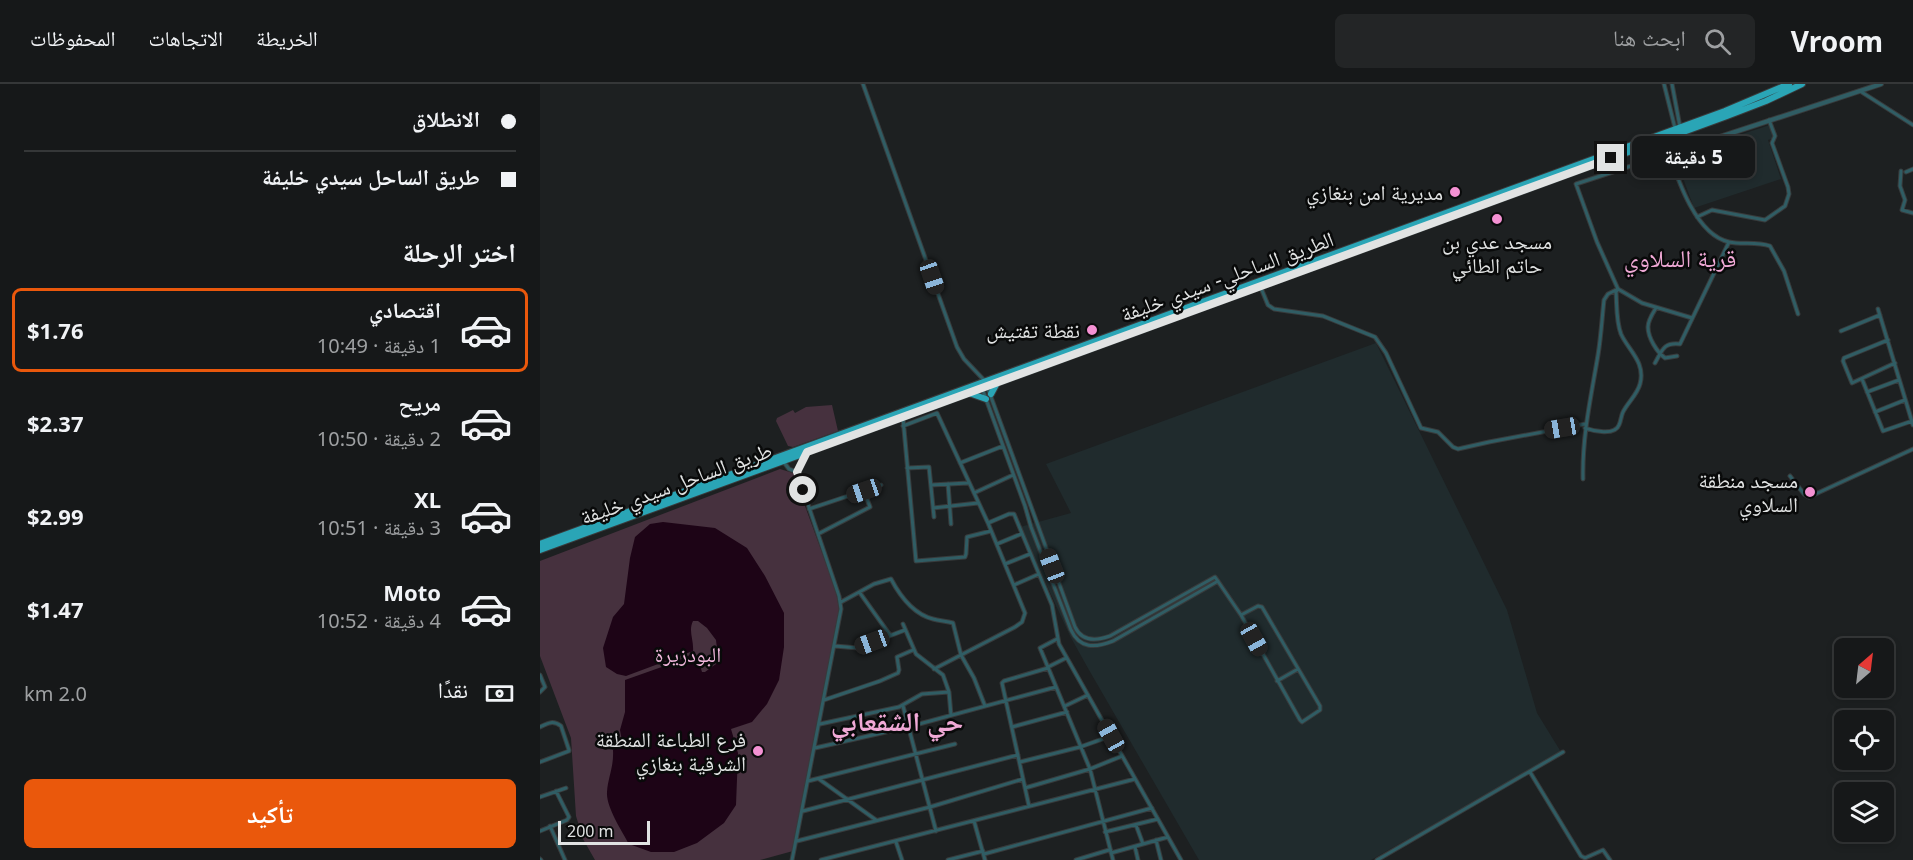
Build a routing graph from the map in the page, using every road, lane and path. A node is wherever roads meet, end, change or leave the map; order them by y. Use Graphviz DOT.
graph roads {
  1 [pos="863,84"];
  2 [pos="1664,84"];
  3 [pos="1672,84"];
  4 [pos="1789,84"];
  5 [pos="1802,84"];
  6 [pos="1881,84"];
  7 [pos="1860,91"];
  8 [pos="1769,120"];
  9 [pos="1913,125"];
  10 [pos="1679,131"];
  11 [pos="1684,144"];
  12 [pos="1669,153"];
  13 [pos="1913,169"];
  14 [pos="1901,171"];
  15 [pos="1906,172"];
  16 [pos="1913,213"];
  17 [pos="1697,217"];
  18 [pos="1729,242"];
  19 [pos="1260,287"];
  20 [pos="1618,289"];
  21 [pos="1656,308"];
  22 [pos="1878,309"];
  23 [pos="1798,314"];
  24 [pos="1880,315"];
  25 [pos="1692,318"];
  26 [pos="1841,331"];
  27 [pos="1888,340"];
  28 [pos="1660,353"];
  29 [pos="1677,356"];
  30 [pos="1656,363"];
  31 [pos="1895,363"];
  32 [pos="1862,379"];
  33 [pos="1899,380"];
  34 [pos="997,382"];
  35 [pos="983,383"];
  36 [pos="1867,392"];
  37 [pos="968,393"];
  38 [pos="989,397"];
  39 [pos="1905,400"];
  40 [pos="936,409"];
  41 [pos="1875,412"];
  42 [pos="903,417"];
  43 [pos="1912,423"];
  44 [pos="903,426"];
  45 [pos="1585,426"];
  46 [pos="1003,446"];
  47 [pos="1913,449"];
  48 [pos="807,452"];
  49 [pos="783,461"];
  50 [pos="960,463"];
  51 [pos="907,468"];
  52 [pos="797,472"];
  53 [pos="1013,475"];
  54 [pos="1790,477"];
  55 [pos="1583,479"];
  56 [pos="969,483"];
  57 [pos="948,484"];
  58 [pos="881,485"];
  59 [pos="931,485"];
  60 [pos="864,491"];
  61 [pos="974,493"];
  62 [pos="978,503"];
  63 [pos="950,506"];
  64 [pos="933,508"];
  65 [pos="810,509"];
  66 [pos="1033,513"];
  67 [pos="1027,514"];
  68 [pos="934,517"];
  69 [pos="988,523"];
  70 [pos="951,524"];
  71 [pos="991,531"];
  72 [pos="818,534"];
  73 [pos="1021,534"];
  74 [pos="540,544"];
  75 [pos="997,544"];
  76 [pos="1044,544"];
  77 [pos="1039,546"];
  78 [pos="540,550"];
  79 [pos="1030,554"];
  80 [pos="1005,564"];
  81 [pos="1039,574"];
  82 [pos="1216,579"];
  83 [pos="1014,585"];
  84 [pos="860,593"];
  85 [pos="841,602"];
  86 [pos="1241,615"];
  87 [pos="903,624"];
  88 [pos="905,630"];
  89 [pos="890,635"];
  90 [pos="1110,636"];
  91 [pos="1057,638"];
  92 [pos="1113,641"];
  93 [pos="835,646"];
  94 [pos="913,650"];
  95 [pos="961,655"];
  96 [pos="1066,658"];
  97 [pos="1048,668"];
  98 [pos="934,669"];
  99 [pos="1298,669"];
  100 [pos="540,675"];
  101 [pos="1277,681"];
  102 [pos="1056,687"];
  103 [pos="540,692"];
  104 [pos="949,692"];
  105 [pos="1088,695"];
  106 [pos="824,700"];
  107 [pos="1006,700"];
  108 [pos="985,705"];
  109 [pos="903,706"];
  110 [pos="1065,706"];
  111 [pos="1067,712"];
  112 [pos="951,715"];
  113 [pos="820,724"];
  114 [pos="540,727"];
  115 [pos="908,727"];
  116 [pos="1012,727"];
  117 [pos="1111,736"];
  118 [pos="955,744"];
  119 [pos="1080,747"];
  120 [pos="815,748"];
  121 [pos="1563,752"];
  122 [pos="916,754"];
  123 [pos="1018,754"];
  124 [pos="1122,756"];
  125 [pos="540,762"];
  126 [pos="1020,762"];
  127 [pos="1089,769"];
  128 [pos="1530,772"];
  129 [pos="819,778"];
  130 [pos="1135,778"];
  131 [pos="1023,779"];
  132 [pos="922,780"];
  133 [pos="808,781"];
  134 [pos="566,788"];
  135 [pos="1025,788"];
  136 [pos="1095,788"];
  137 [pos="556,791"];
  138 [pos="540,796"];
  139 [pos="848,800"];
  140 [pos="1029,806"];
  141 [pos="930,807"];
  142 [pos="1152,808"];
  143 [pos="803,811"];
  144 [pos="1158,819"];
  145 [pos="877,820"];
  146 [pos="974,821"];
  147 [pos="1102,821"];
  148 [pos="1136,825"];
  149 [pos="550,826"];
  150 [pos="540,831"];
  151 [pos="936,831"];
  152 [pos="1105,832"];
  153 [pos="1168,837"];
  154 [pos="1156,840"];
  155 [pos="796,841"];
  156 [pos="895,841"];
  157 [pos="1143,844"];
  158 [pos="1135,847"];
  159 [pos="1110,851"];
  160 [pos="983,852"];
  161 [pos="1582,859"];
  162 [pos="565,860"];
  163 [pos="792,860"];
  164 [pos="821,860"];
  165 [pos="902,860"];
  166 [pos="948,860"];
  167 [pos="985,860"];
  168 [pos="1076,860"];
  169 [pos="1113,860"];
  170 [pos="1138,860"];
  171 [pos="1161,860"];
  172 [pos="1181,860"];
  173 [pos="1377,860"];
  174 [pos="1610,860"];
  1 -- 35 [label="street"];
  2 -- 10 [label="street"];
  3 -- 10 [label="street"];
  4 -- 10 [label="highway, الطريق الساحلي- سيدي خليفة"];
  5 -- 10 [label="highway, طريق الساحل سيدي خليفة"];
  6 -- 7 [label="street"];
  7 -- 8 [label="street"];
  7 -- 9 [label="street"];
  8 -- 11 [label="street"];
  8 -- 17 [label="street"];
  10 -- 11 [label="highway"];
  10 -- 11 [label="highway"];
  10 -- 19 [label="highway, طريق الساحل سيدي خليفة"];
  10 -- 35 [label="highway, الطريق الساحلي- سيدي خليفة"];
  11 -- 12 [label="street"];
  12 -- 17 [label="street"];
  12 -- 20 [label="street"];
  13 -- 15 [label="street"];
  14 -- 16 [label="street"];
  17 -- 18 [label="street"];
  18 -- 23 [label="street"];
  18 -- 25 [label="street"];
  19 -- 34 [label="highway, طريق الساحل سيدي خليفة"];
  19 -- 45 [label="street"];
  20 -- 21 [label="street"];
  20 -- 45 [label="street"];
  20 -- 45 [label="street"];
  21 -- 25 [label="street"];
  21 -- 28 [label="street"];
  22 -- 24 [label="street"];
  24 -- 26 [label="street"];
  24 -- 27 [label="street"];
  25 -- 28 [label="street"];
  27 -- 31 [label="street"];
  27 -- 32 [label="street"];
  28 -- 29 [label="street"];
  28 -- 30 [label="street"];
  31 -- 32 [label="street"];
  31 -- 33 [label="street"];
  32 -- 36 [label="street"];
  33 -- 36 [label="street"];
  33 -- 39 [label="street"];
  34 -- 35 [label="highway, طريق الساحل سيدي خليفة"];
  34 -- 38 [label="highway"];
  35 -- 37 [label="highway, طريق الساحل سيدي خليفة"];
  35 -- 38 [label="street"];
  35 -- 74 [label="highway, الطريق الساحلي- سيدي خليفة"];
  36 -- 41 [label="street"];
  37 -- 38 [label="highway"];
  37 -- 40 [label="highway, طريق الساحل سيدي خليفة"];
  38 -- 46 [label="street"];
  38 -- 66 [label="street"];
  39 -- 41 [label="street"];
  39 -- 43 [label="street"];
  40 -- 42 [label="highway, طريق الساحل سيدي خليفة"];
  40 -- 44 [label="street"];
  40 -- 50 [label="street"];
  41 -- 43 [label="street"];
  42 -- 44 [label="street"];
  42 -- 48 [label="highway, طريق الساحل سيدي خليفة"];
  44 -- 51 [label="street"];
  45 -- 55 [label="street"];
  46 -- 50 [label="street"];
  46 -- 53 [label="street"];
  47 -- 54 [label="street"];
  48 -- 49 [label="highway, طريق الساحل سيدي خليفة"];
  48 -- 52 [label="street"];
  49 -- 52 [label="street"];
  49 -- 78 [label="highway, طريق الساحل سيدي خليفة"];
  50 -- 56 [label="street"];
  51 -- 59 [label="street"];
  51 -- 71 [label="street"];
  52 -- 65 [label="street"];
  53 -- 61 [label="street"];
  53 -- 67 [label="street"];
  56 -- 57 [label="street"];
  56 -- 61 [label="street"];
  57 -- 59 [label="street"];
  57 -- 63 [label="street"];
  58 -- 60 [label="street"];
  59 -- 64 [label="street"];
  60 -- 65 [label="street"];
  60 -- 72 [label="street"];
  61 -- 62 [label="street"];
  62 -- 63 [label="street"];
  62 -- 69 [label="street"];
  63 -- 64 [label="street"];
  63 -- 70 [label="street"];
  64 -- 68 [label="street"];
  65 -- 72 [label="street"];
  66 -- 67 [label="street"];
  66 -- 76 [label="street"];
  67 -- 77 [label="street"];
  69 -- 71 [label="street"];
  69 -- 73 [label="street"];
  71 -- 75 [label="street"];
  72 -- 85 [label="street"];
  73 -- 75 [label="street"];
  73 -- 79 [label="street"];
  75 -- 80 [label="street"];
  76 -- 77 [label="street"];
  76 -- 90 [label="street"];
  77 -- 92 [label="street"];
  79 -- 80 [label="street"];
  79 -- 81 [label="street"];
  80 -- 83 [label="street"];
  81 -- 83 [label="street"];
  81 -- 91 [label="street"];
  82 -- 86 [label="street"];
  82 -- 90 [label="street"];
  82 -- 92 [label="street"];
  83 -- 95 [label="street"];
  84 -- 85 [label="street"];
  84 -- 89 [label="street"];
  84 -- 95 [label="street"];
  85 -- 93 [label="street"];
  86 -- 99 [label="street"];
  86 -- 101 [label="street"];
  87 -- 88 [label="street"];
  88 -- 89 [label="street"];
  88 -- 94 [label="street"];
  89 -- 93 [label="street"];
  90 -- 92 [label="street"];
  91 -- 96 [label="street"];
  91 -- 97 [label="street"];
  93 -- 106 [label="street"];
  94 -- 98 [label="street"];
  94 -- 106 [label="street"];
  95 -- 98 [label="street"];
  95 -- 108 [label="street"];
  96 -- 97 [label="street"];
  96 -- 105 [label="street"];
  97 -- 102 [label="street"];
  97 -- 107 [label="street"];
  98 -- 104 [label="street"];
  99 -- 101 [label="street"];
  99 -- 101 [label="street"];
  100 -- 103 [label="street"];
  102 -- 107 [label="street"];
  102 -- 110 [label="street"];
  104 -- 109 [label="street"];
  104 -- 112 [label="street"];
  105 -- 110 [label="street"];
  105 -- 117 [label="street"];
  106 -- 113 [label="street"];
  107 -- 108 [label="street"];
  107 -- 116 [label="street"];
  108 -- 112 [label="street"];
  109 -- 113 [label="street"];
  109 -- 115 [label="street"];
  110 -- 111 [label="street"];
  111 -- 116 [label="street"];
  111 -- 119 [label="street"];
  112 -- 115 [label="street"];
  113 -- 120 [label="street"];
  114 -- 125 [label="street"];
  115 -- 120 [label="street"];
  115 -- 122 [label="street"];
  116 -- 123 [label="street"];
  117 -- 119 [label="street"];
  117 -- 124 [label="street"];
  118 -- 122 [label="street"];
  119 -- 126 [label="street"];
  119 -- 127 [label="street"];
  120 -- 133 [label="street"];
  121 -- 128 [label="street"];
  122 -- 129 [label="street"];
  122 -- 132 [label="street"];
  123 -- 126 [label="street"];
  123 -- 132 [label="street"];
  124 -- 127 [label="street"];
  124 -- 130 [label="street"];
  126 -- 131 [label="street"];
  127 -- 135 [label="street"];
  127 -- 136 [label="street"];
  128 -- 161 [label="street"];
  128 -- 173 [label="street"];
  129 -- 133 [label="street"];
  129 -- 139 [label="street"];
  130 -- 136 [label="street"];
  130 -- 142 [label="street"];
  131 -- 135 [label="street"];
  131 -- 141 [label="street"];
  132 -- 139 [label="street"];
  132 -- 141 [label="street"];
  133 -- 143 [label="street"];
  134 -- 137 [label="street"];
  135 -- 140 [label="street"];
  136 -- 140 [label="street"];
  136 -- 147 [label="street"];
  137 -- 138 [label="street"];
  137 -- 149 [label="street"];
  139 -- 143 [label="street"];
  139 -- 145 [label="street"];
  140 -- 146 [label="street"];
  141 -- 145 [label="street"];
  141 -- 151 [label="street"];
  142 -- 144 [label="street"];
  142 -- 147 [label="street"];
  143 -- 155 [label="street"];
  144 -- 148 [label="street"];
  144 -- 153 [label="street"];
  145 -- 155 [label="street"];
  146 -- 151 [label="street"];
  146 -- 160 [label="street"];
  147 -- 152 [label="street"];
  147 -- 160 [label="street"];
  148 -- 152 [label="street"];
  148 -- 157 [label="street"];
  149 -- 150 [label="street"];
  149 -- 162 [label="street"];
  151 -- 156 [label="street"];
  152 -- 159 [label="street"];
  153 -- 154 [label="street"];
  153 -- 172 [label="street"];
  154 -- 157 [label="street"];
  154 -- 171 [label="street"];
  155 -- 163 [label="street"];
  156 -- 164 [label="street"];
  156 -- 165 [label="street"];
  157 -- 158 [label="street"];
  158 -- 159 [label="street"];
  158 -- 170 [label="street"];
  159 -- 168 [label="street"];
  159 -- 169 [label="street"];
  160 -- 166 [label="street"];
  160 -- 167 [label="street"];
  161 -- 174 [label="street"];
}
